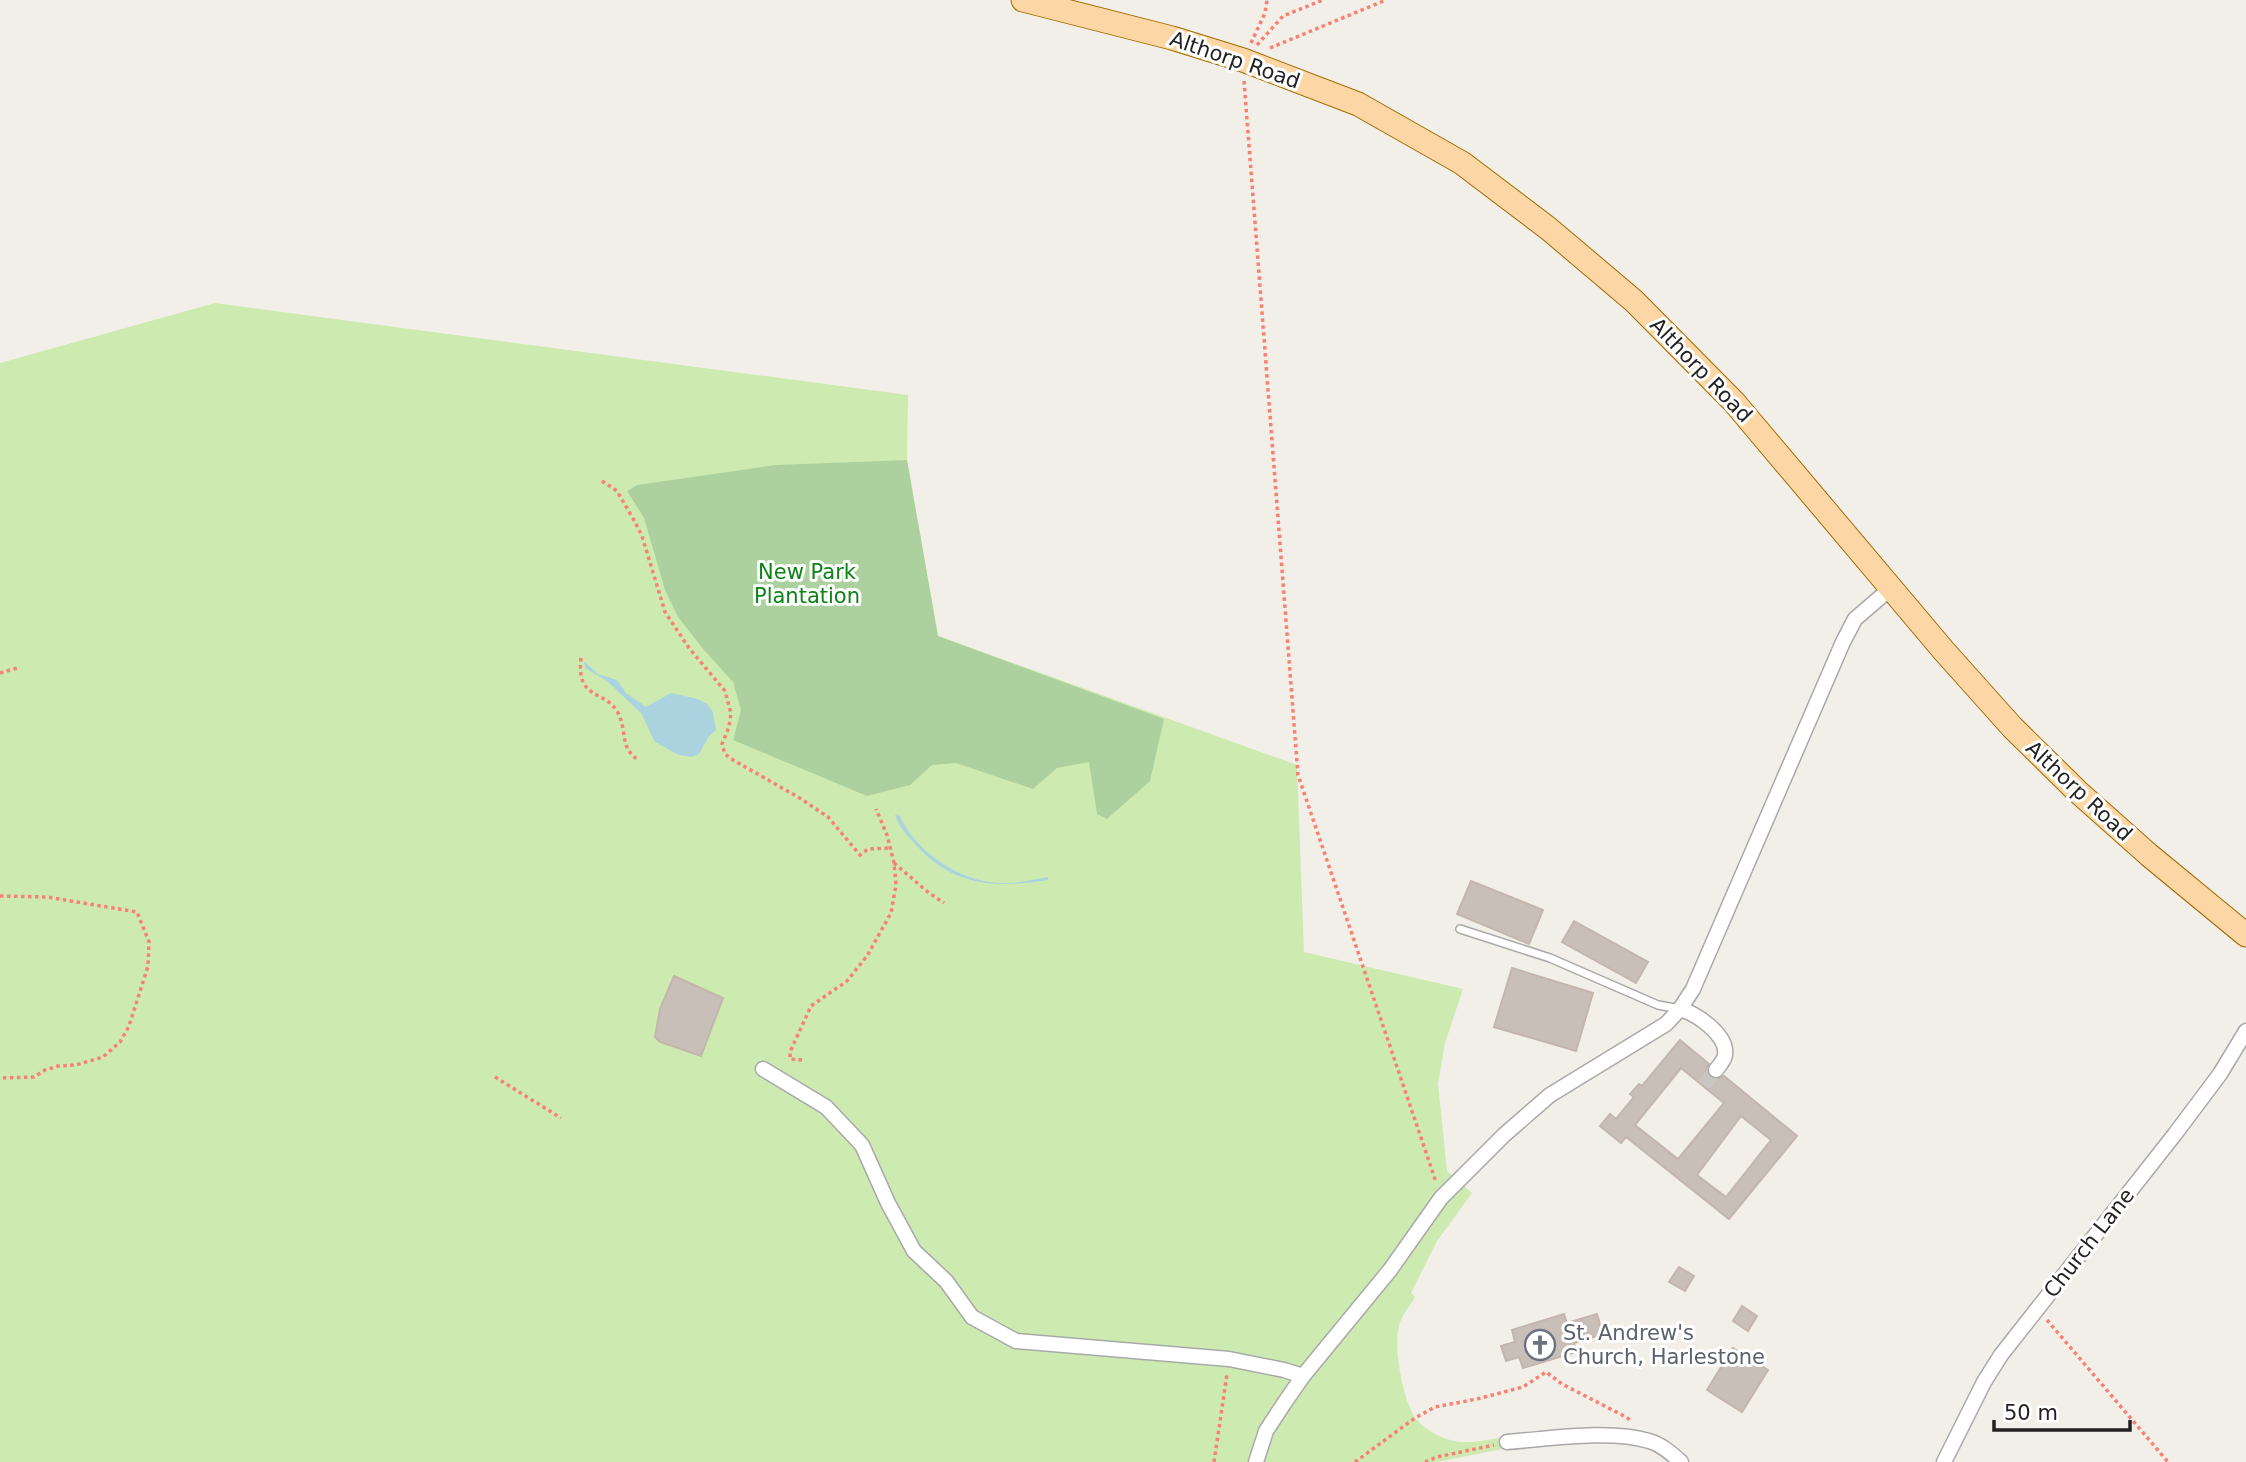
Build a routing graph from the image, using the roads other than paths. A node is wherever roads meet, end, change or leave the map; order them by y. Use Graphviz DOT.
graph roads {
  1 [pos="1023,0"];
  2 [pos="1891,588"];
  3 [pos="1460,929"];
  4 [pos="2246,935"];
  5 [pos="1681,1009"];
  6 [pos="2246,1031"];
  7 [pos="764,1069"];
  8 [pos="1716,1070"];
  9 [pos="1303,1376"];
  10 [pos="1507,1442"];
  11 [pos="1256,1462"];
  12 [pos="1681,1462"];
  13 [pos="1944,1462"];
  1 -- 2 [label="main road, Althorp Road"];
  2 -- 4 [label="main road, Althorp Road"];
  2 -- 5 [label="street"];
  3 -- 5 [label="lane"];
  5 -- 8 [label="street"];
  5 -- 9 [label="street"];
  6 -- 13 [label="street, Church Lane"];
  7 -- 9 [label="street"];
  9 -- 11 [label="street"];
  10 -- 12 [label="street"];
}
